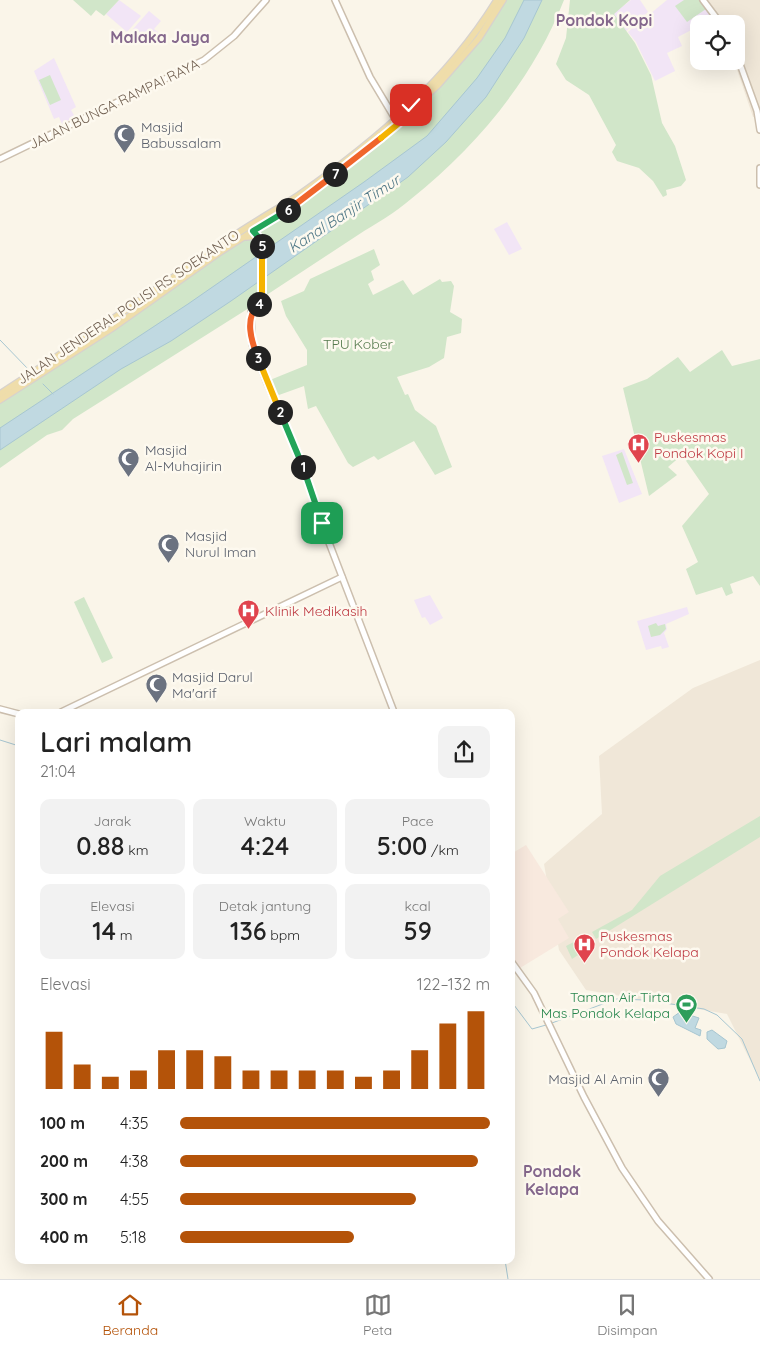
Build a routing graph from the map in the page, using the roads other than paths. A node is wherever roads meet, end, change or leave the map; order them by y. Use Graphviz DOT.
graph roads {
  1 [pos="266,0"];
  2 [pos="335,0"];
  3 [pos="497,0"];
  4 [pos="503,0"];
  5 [pos="703,0"];
  6 [pos="714,15"];
  7 [pos="486,24"];
  8 [pos="742,70"];
  9 [pos="397,121"];
  10 [pos="760,130"];
  11 [pos="0,159"];
  12 [pos="760,168"];
  13 [pos="760,185"];
  14 [pos="292,203"];
  15 [pos="246,228"];
  16 [pos="253,231"];
  17 [pos="260,238"];
  18 [pos="239,240"];
  19 [pos="102,331"];
  20 [pos="0,394"];
  21 [pos="0,400"];
  22 [pos="342,577"];
  23 [pos="0,709"];
  24 [pos="67,709"];
  25 [pos="393,709"];
  26 [pos="15,713"];
  27 [pos="515,966"];
  28 [pos="515,971"];
  29 [pos="536,999"];
  30 [pos="709,1279"];
  1 -- 11 [label="street, JALAN BUNGA RAMPAI RAYA"];
  2 -- 9 [label="street"];
  3 -- 7 [label="main road, JALAN JENDERAL POLISI RS. SOEKANTO"];
  4 -- 7 [label="main road, JALAN JENDERAL POLISI RS. SOEKANTO"];
  5 -- 6 [label="street"];
  7 -- 9 [label="main road, JALAN JENDERAL POLISI RS. SOEKANTO"];
  8 -- 10 [label="street"];
  9 -- 14 [label="main road, JALAN JENDERAL POLISI RS. SOEKANTO"];
  12 -- 13 [label="street"];
  14 -- 15 [label="main road, JALAN JENDERAL POLISI RS. SOEKANTO"];
  14 -- 16 [label="main road, JALAN JENDERAL POLISI RS. SOEKANTO"];
  15 -- 16 [label="street"];
  15 -- 19 [label="main road, JALAN JENDERAL POLISI RS. SOEKANTO"];
  16 -- 17 [label="street"];
  16 -- 18 [label="main road, JALAN JENDERAL POLISI RS. SOEKANTO"];
  17 -- 18 [label="main road"];
  17 -- 22 [label="street"];
  18 -- 19 [label="main road, JALAN JENDERAL POLISI RS. SOEKANTO"];
  19 -- 20 [label="main road, JALAN JENDERAL POLISI RS. SOEKANTO"];
  19 -- 21 [label="main road, JALAN JENDERAL POLISI RS. SOEKANTO"];
  22 -- 24 [label="street"];
  22 -- 25 [label="street"];
  23 -- 26 [label="street"];
  27 -- 29 [label="street"];
  28 -- 29 [label="street"];
  29 -- 30 [label="street"];
}
